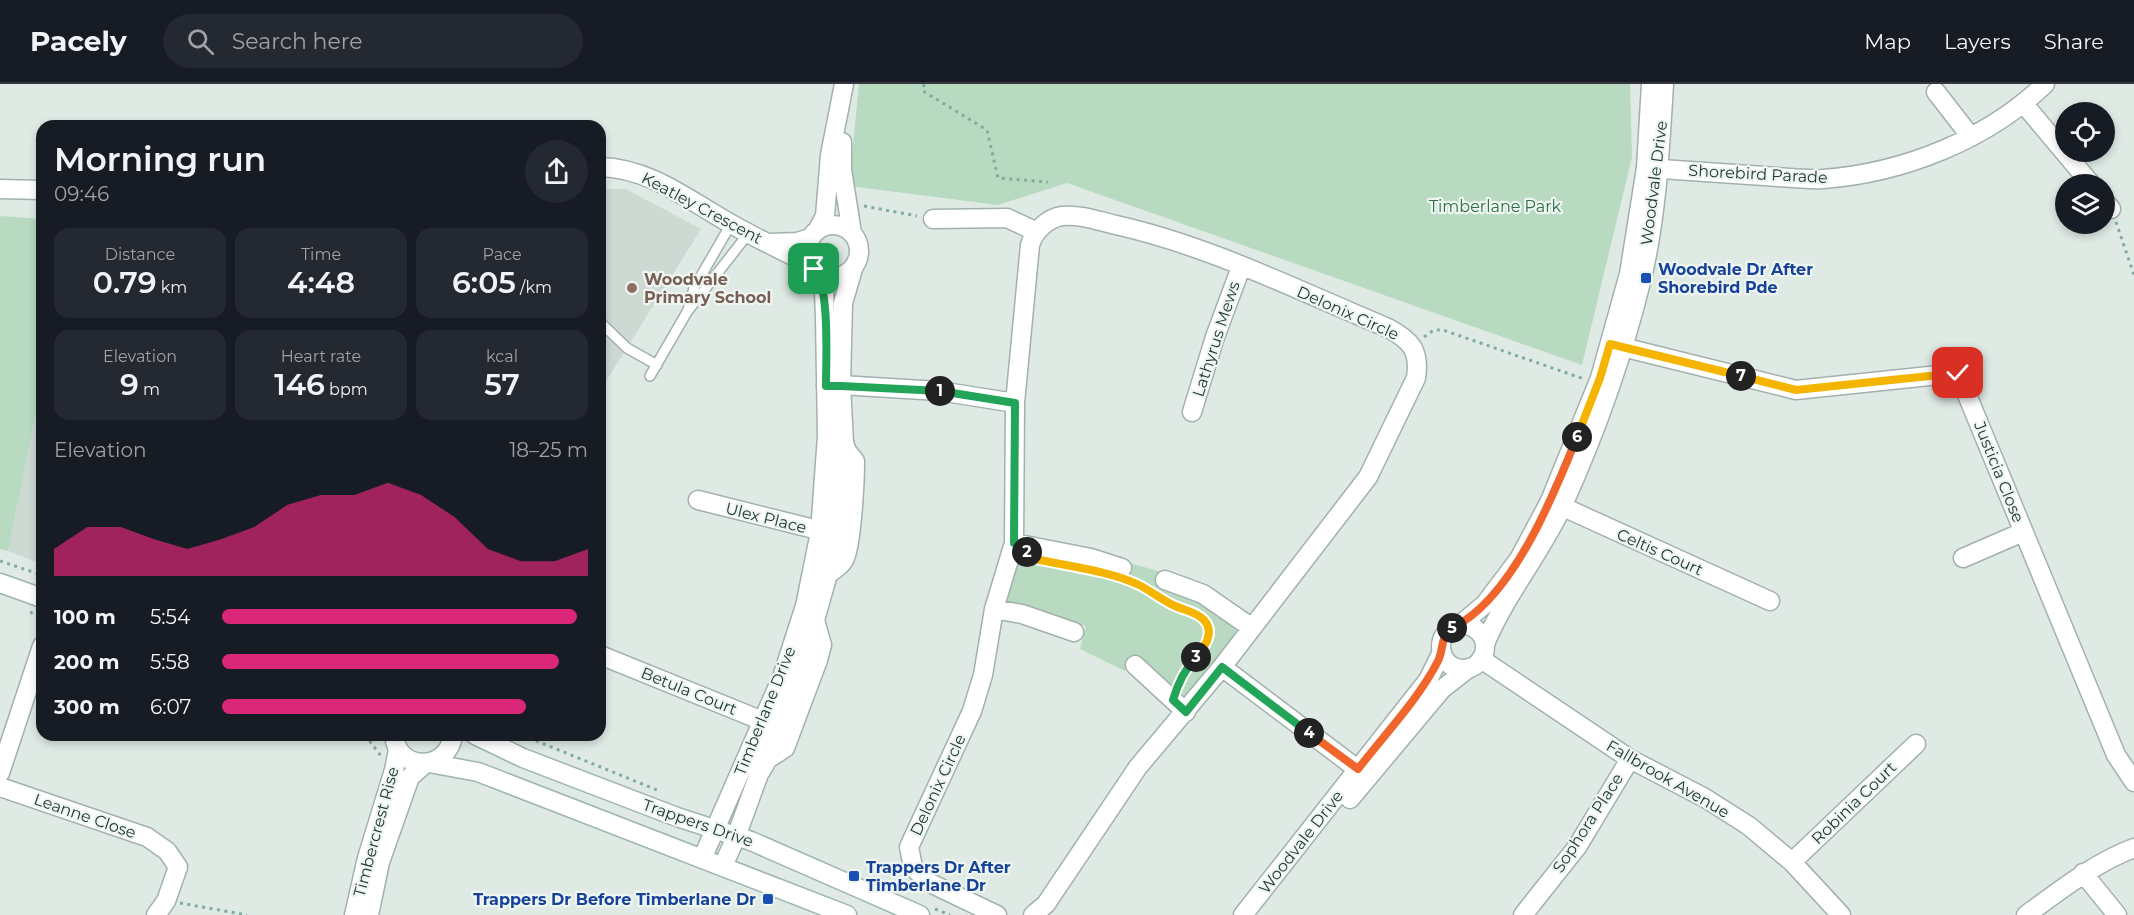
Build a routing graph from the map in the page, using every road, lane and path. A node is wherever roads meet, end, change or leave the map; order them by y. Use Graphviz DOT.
graph roads {
  1 [pos="924,84"];
  2 [pos="1651,84"];
  3 [pos="1664,84"];
  4 [pos="2045,84"];
  5 [pos="1936,92"];
  6 [pos="843,93"];
  7 [pos="2023,103"];
  8 [pos="1971,137"];
  9 [pos="606,168"];
  10 [pos="1652,169"];
  11 [pos="2083,174"];
  12 [pos="1048,182"];
  13 [pos="0,189"];
  14 [pos="36,190"];
  15 [pos="854,204"];
  16 [pos="933,219"];
  17 [pos="731,224"];
  18 [pos="2115,224"];
  19 [pos="1037,232"];
  20 [pos="852,233"];
  21 [pos="748,234"];
  22 [pos="814,235"];
  23 [pos="769,243"];
  24 [pos="1241,267"];
  25 [pos="814,268"];
  26 [pos="853,269"];
  27 [pos="2134,274"];
  28 [pos="687,312"];
  29 [pos="606,328"];
  30 [pos="1616,345"];
  31 [pos="1413,347"];
  32 [pos="657,365"];
  33 [pos="651,376"];
  34 [pos="1589,381"];
  35 [pos="834,386"];
  36 [pos="1015,403"];
  37 [pos="1192,412"];
  38 [pos="844,443"];
  39 [pos="698,500"];
  40 [pos="1556,504"];
  41 [pos="2023,532"];
  42 [pos="827,533"];
  43 [pos="1014,543"];
  44 [pos="1964,558"];
  45 [pos="0,561"];
  46 [pos="0,570"];
  47 [pos="36,573"];
  48 [pos="828,574"];
  49 [pos="1125,574"];
  50 [pos="1165,580"];
  51 [pos="0,583"];
  52 [pos="36,583"];
  53 [pos="36,596"];
  54 [pos="1770,601"];
  55 [pos="994,609"];
  56 [pos="815,620"];
  57 [pos="1460,625"];
  58 [pos="1252,628"];
  59 [pos="1074,632"];
  60 [pos="1442,652"];
  61 [pos="606,657"];
  62 [pos="1479,657"];
  63 [pos="36,664"];
  64 [pos="1135,665"];
  65 [pos="1222,667"];
  66 [pos="1179,706"];
  67 [pos="770,724"];
  68 [pos="393,741"];
  69 [pos="394,741"];
  70 [pos="451,741"];
  71 [pos="488,741"];
  72 [pos="1916,744"];
  73 [pos="1630,759"];
  74 [pos="427,763"];
  75 [pos="760,772"];
  76 [pos="0,773"];
  77 [pos="1363,773"];
  78 [pos="2134,782"];
  79 [pos="0,787"];
  80 [pos="716,829"];
  81 [pos="736,837"];
  82 [pos="2134,848"];
  83 [pos="702,859"];
  84 [pos="1792,862"];
  85 [pos="723,866"];
  86 [pos="2083,873"];
  87 [pos="161,908"];
  88 [pos="926,911"];
  89 [pos="247,915"];
  90 [pos="354,915"];
  91 [pos="369,915"];
  92 [pos="847,915"];
  93 [pos="950,915"];
  94 [pos="997,915"];
  95 [pos="1033,915"];
  96 [pos="1243,915"];
  97 [pos="1255,915"];
  98 [pos="1523,915"];
  99 [pos="1840,915"];
  100 [pos="2026,915"];
  101 [pos="2117,915"];
  1 -- 12 [label="path"];
  2 -- 10 [label="street, Woodvale Drive"];
  3 -- 10 [label="street, Woodvale Drive"];
  4 -- 7 [label="street, Shorebird Parade"];
  5 -- 8 [label="street"];
  6 -- 20 [label="street"];
  6 -- 22 [label="street"];
  7 -- 8 [label="street, Shorebird Parade"];
  7 -- 11 [label="street"];
  8 -- 10 [label="street, Shorebird Parade"];
  9 -- 17 [label="street, Keatley Crescent"];
  10 -- 30 [label="street, Woodvale Drive"];
  13 -- 14 [label="street"];
  15 -- 16 [label="path"];
  16 -- 19 [label="street"];
  17 -- 21 [label="street, Keatley Crescent"];
  17 -- 28 [label="lane"];
  18 -- 27 [label="path"];
  19 -- 24 [label="street, Delonix Circle"];
  19 -- 36 [label="street, Delonix Circle"];
  20 -- 22 [label="street"];
  20 -- 26 [label="street"];
  21 -- 23 [label="street, Keatley Crescent"];
  21 -- 28 [label="lane"];
  22 -- 23 [label="street, Keatley Crescent"];
  22 -- 25 [label="street"];
  23 -- 25 [label="street, Keatley Crescent"];
  24 -- 31 [label="street, Delonix Circle"];
  24 -- 37 [label="street, Lathyrus Mews"];
  25 -- 26 [label="street"];
  25 -- 35 [label="street, Timberlane Drive"];
  26 -- 35 [label="street, Timberlane Drive"];
  28 -- 32 [label="lane"];
  29 -- 32 [label="lane"];
  30 -- 40 [label="street, Woodvale Drive"];
  30 -- 41 [label="street, Justicia Close"];
  31 -- 34 [label="path"];
  31 -- 58 [label="street, Delonix Circle"];
  32 -- 33 [label="lane"];
  35 -- 36 [label="street"];
  35 -- 38 [label="street, Timberlane Drive"];
  35 -- 42 [label="street, Timberlane Drive"];
  36 -- 43 [label="street, Delonix Circle"];
  38 -- 42 [label="street, Timberlane Drive"];
  38 -- 48 [label="street, Timberlane Drive"];
  39 -- 42 [label="street, Ulex Place"];
  40 -- 54 [label="street, Celtis Court"];
  40 -- 57 [label="street, Woodvale Drive"];
  40 -- 62 [label="street, Woodvale Drive"];
  41 -- 44 [label="street"];
  41 -- 78 [label="street, Justicia Close"];
  42 -- 48 [label="street, Timberlane Drive"];
  42 -- 67 [label="street, Timberlane Drive"];
  43 -- 49 [label="street"];
  43 -- 55 [label="street, Delonix Circle"];
  45 -- 47 [label="path"];
  46 -- 52 [label="street"];
  48 -- 56 [label="street, Timberlane Drive"];
  49 -- 66 [label="path"];
  50 -- 58 [label="street"];
  51 -- 53 [label="street"];
  55 -- 59 [label="street"];
  55 -- 94 [label="street, Delonix Circle"];
  56 -- 67 [label="street, Timberlane Drive"];
  56 -- 75 [label="street, Timberlane Drive"];
  57 -- 60 [label="street"];
  57 -- 62 [label="street"];
  58 -- 65 [label="street, Delonix Circle"];
  60 -- 62 [label="street"];
  60 -- 77 [label="street, Woodvale Drive"];
  61 -- 67 [label="street, Betula Court"];
  62 -- 73 [label="street, Fallbrook Avenue"];
  62 -- 77 [label="street, Woodvale Drive"];
  63 -- 76 [label="street"];
  64 -- 66 [label="street"];
  65 -- 66 [label="street, Delonix Circle"];
  65 -- 77 [label="street"];
  66 -- 95 [label="street, Delonix Circle"];
  67 -- 75 [label="street, Timberlane Drive"];
  67 -- 80 [label="street, Timberlane Drive"];
  68 -- 90 [label="street, Timbercrest Rise"];
  69 -- 74 [label="street, Trappers Drive"];
  70 -- 74 [label="street, Timbercrest Rise"];
  71 -- 80 [label="street, Trappers Drive"];
  72 -- 84 [label="street, Robinia Court"];
  73 -- 84 [label="street, Fallbrook Avenue"];
  73 -- 98 [label="street, Sophora Place"];
  74 -- 83 [label="street, Trappers Drive"];
  74 -- 91 [label="street, Timbercrest Rise"];
  75 -- 81 [label="street, Timberlane Drive"];
  77 -- 96 [label="street, Woodvale Drive"];
  77 -- 97 [label="street, Woodvale Drive"];
  79 -- 87 [label="street, Leanne Close"];
  80 -- 81 [label="street, Trappers Drive"];
  80 -- 83 [label="street, Timberlane Drive"];
  81 -- 85 [label="street, Timberlane Drive"];
  81 -- 88 [label="street, Trappers Drive"];
  82 -- 86 [label="street"];
  83 -- 85 [label="street, Trappers Drive"];
  84 -- 99 [label="street, Fallbrook Avenue"];
  85 -- 92 [label="street, Trappers Drive"];
  86 -- 100 [label="street"];
  86 -- 101 [label="street"];
  87 -- 89 [label="path"];
  88 -- 93 [label="path"];
}
